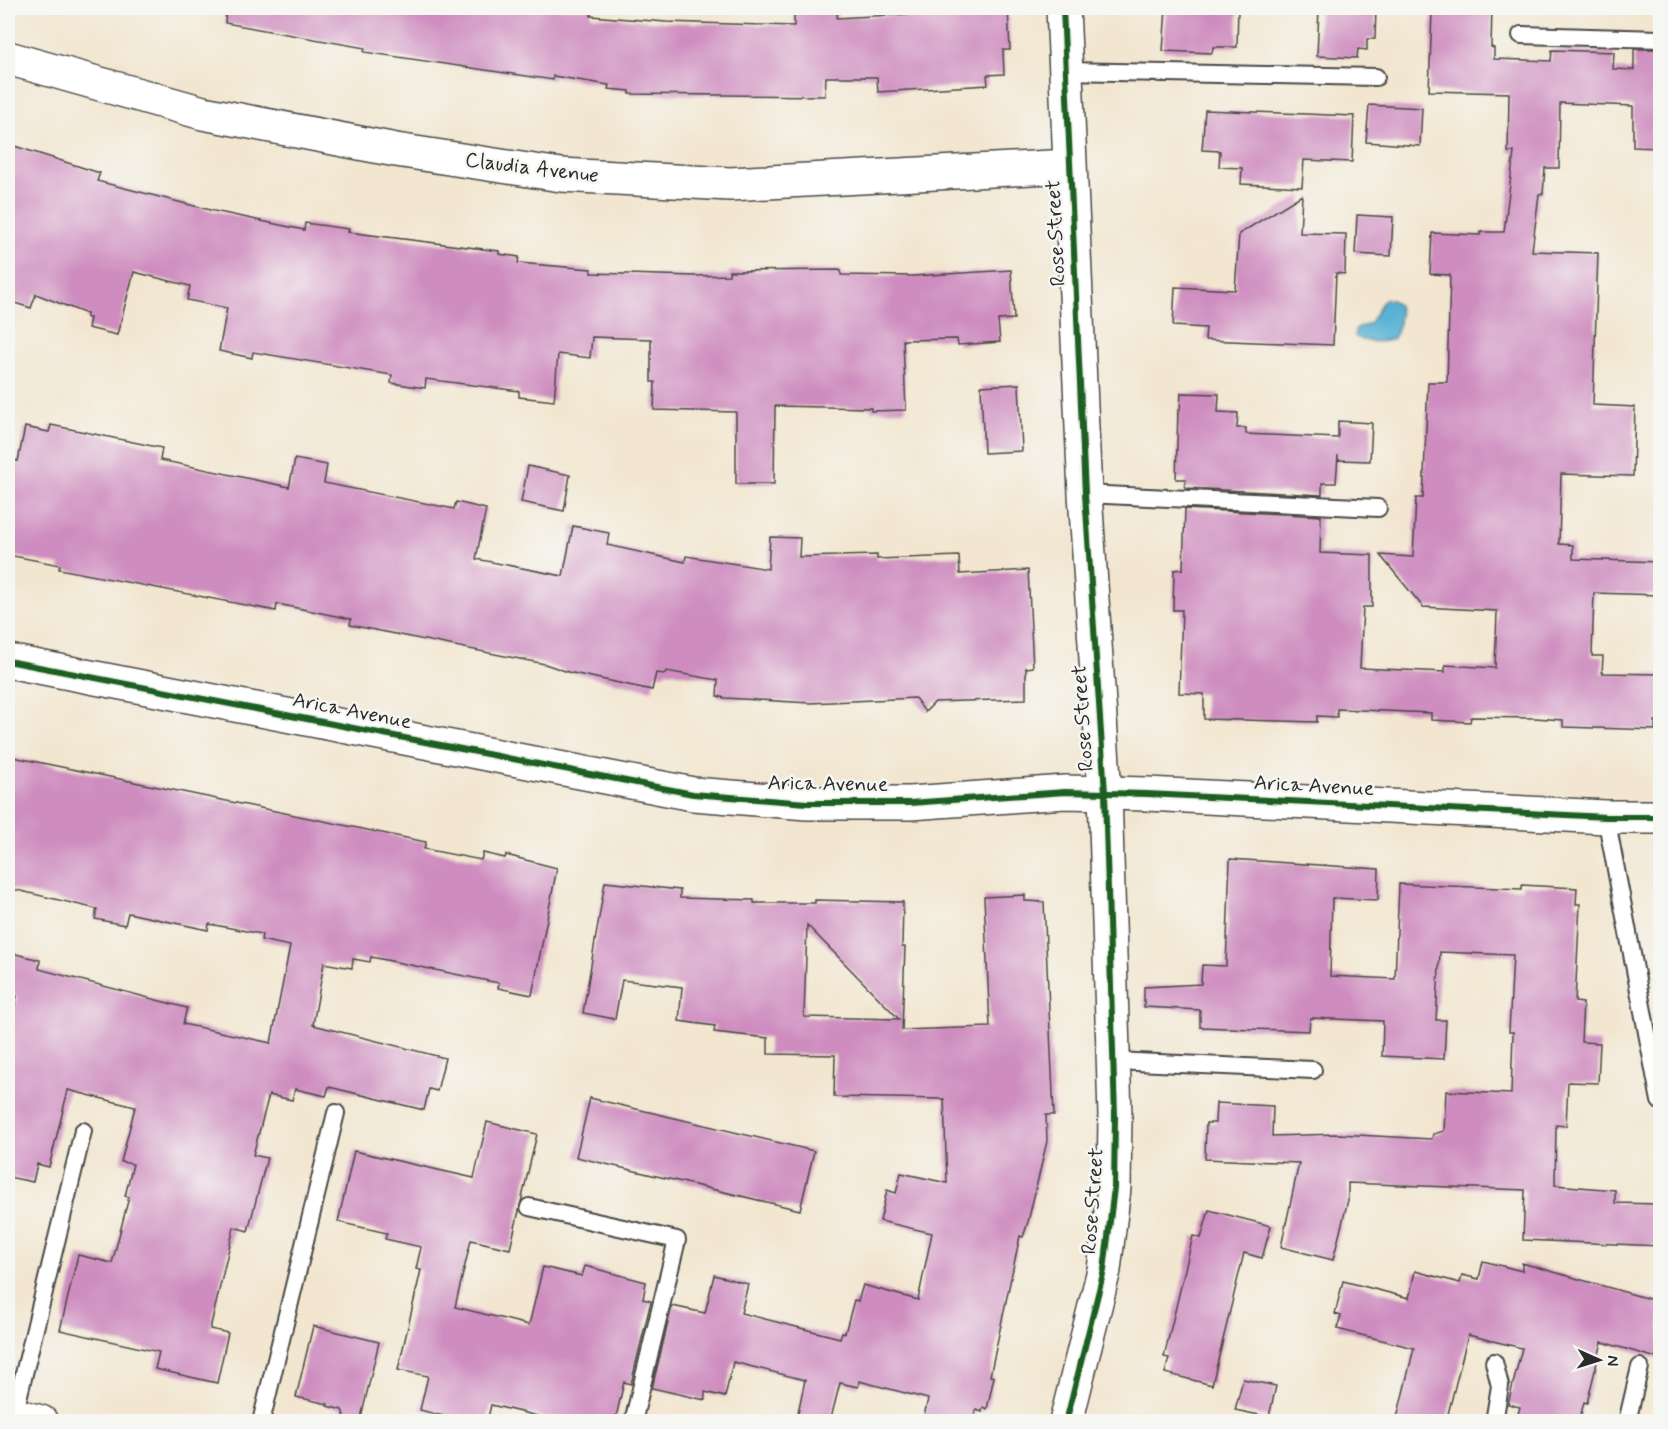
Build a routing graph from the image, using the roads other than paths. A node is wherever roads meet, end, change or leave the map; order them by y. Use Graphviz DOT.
graph roads {
  1 [pos="1063,8"];
  2 [pos="1521,35"];
  3 [pos="1660,39"];
  4 [pos="8,58"];
  5 [pos="1065,71"];
  6 [pos="1376,77"];
  7 [pos="1069,166"];
  8 [pos="1085,494"];
  9 [pos="1378,508"];
  10 [pos="8,661"];
  11 [pos="1105,793"];
  12 [pos="1606,817"];
  13 [pos="1660,817"];
  14 [pos="1114,1061"];
  15 [pos="1313,1070"];
  16 [pos="1660,1101"];
  17 [pos="336,1113"];
  18 [pos="83,1131"];
  19 [pos="530,1207"];
  20 [pos="1494,1362"];
  21 [pos="1640,1367"];
  22 [pos="21,1417"];
  23 [pos="261,1422"];
  24 [pos="633,1422"];
  25 [pos="1066,1422"];
  26 [pos="1494,1422"];
  27 [pos="1627,1422"];
  1 -- 5 [label="street, Rose Street"];
  2 -- 3 [label="lane"];
  4 -- 7 [label="street, Claudia Avenue"];
  5 -- 6 [label="lane"];
  5 -- 7 [label="street, Rose Street"];
  7 -- 8 [label="street, Rose Street"];
  8 -- 9 [label="lane"];
  8 -- 11 [label="street, Rose Street"];
  10 -- 11 [label="street, Arica Avenue"];
  11 -- 12 [label="street, Arica Avenue"];
  11 -- 14 [label="street, Rose Street"];
  12 -- 13 [label="street, Arica Avenue"];
  12 -- 16 [label="lane"];
  14 -- 15 [label="lane"];
  14 -- 25 [label="street, Rose Street"];
  17 -- 23 [label="lane"];
  18 -- 22 [label="lane"];
  19 -- 24 [label="lane"];
  20 -- 26 [label="lane"];
  21 -- 27 [label="lane"];
}
